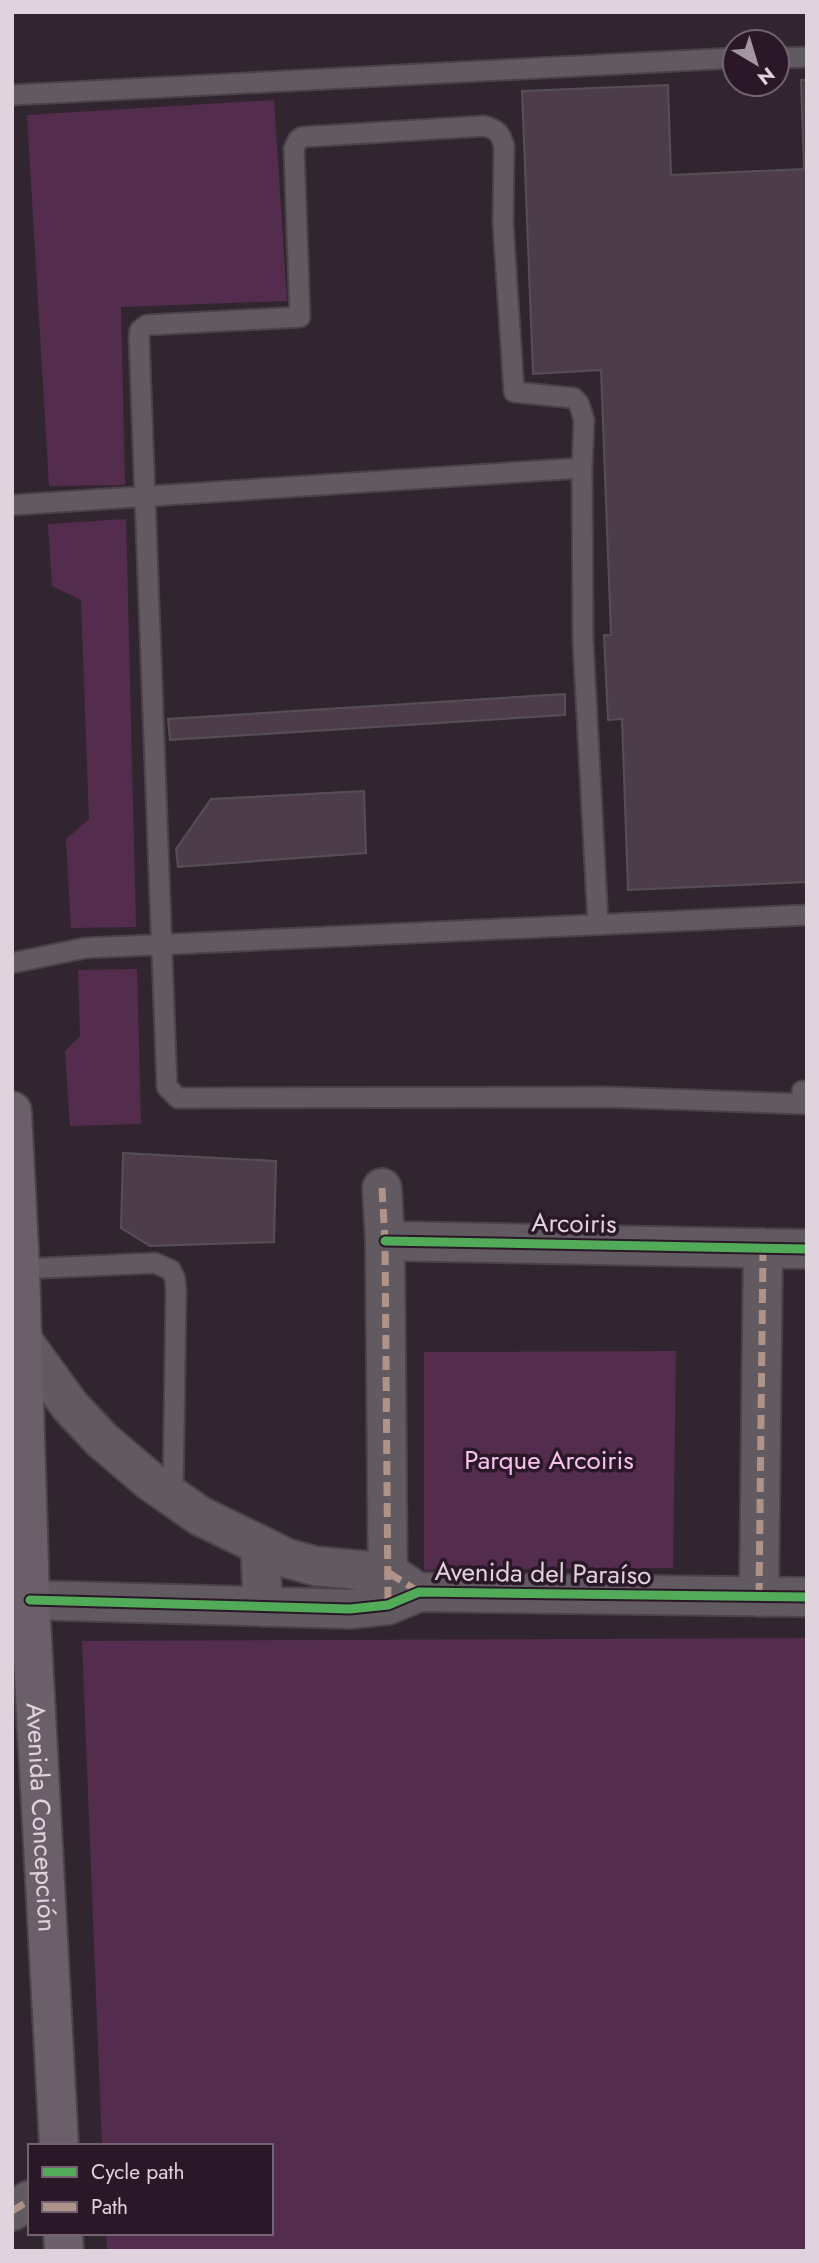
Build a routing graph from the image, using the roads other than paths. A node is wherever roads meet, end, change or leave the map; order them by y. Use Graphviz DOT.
graph roads {
  1 [pos="721,59"];
  2 [pos="12,94"];
  3 [pos="582,468"];
  4 [pos="145,496"];
  5 [pos="12,505"];
  6 [pos="807,915"];
  7 [pos="598,924"];
  8 [pos="162,945"];
  9 [pos="12,963"];
  10 [pos="807,1091"];
  11 [pos="12,1111"];
  12 [pos="382,1188"];
  13 [pos="385,1241"];
  14 [pos="763,1248"];
  15 [pos="807,1249"];
  16 [pos="20,1269"];
  17 [pos="23,1340"];
  18 [pos="173,1498"];
  19 [pos="20,1535"];
  20 [pos="260,1545"];
  21 [pos="399,1590"];
  22 [pos="759,1597"];
  23 [pos="807,1597"];
  24 [pos="30,1600"];
  25 [pos="263,1607"];
  26 [pos="59,2144"];
  27 [pos="28,2201"];
  28 [pos="12,2211"];
  1 -- 2 [label="lane"];
  3 -- 4 [label="lane"];
  3 -- 4 [label="lane"];
  3 -- 7 [label="lane"];
  4 -- 5 [label="lane"];
  4 -- 8 [label="lane"];
  6 -- 7 [label="lane"];
  7 -- 8 [label="lane"];
  8 -- 9 [label="lane"];
  8 -- 10 [label="lane"];
  11 -- 16 [label="main road, Avenida Concepción"];
  12 -- 13 [label="street"];
  13 -- 14 [label="street, Arcoiris"];
  13 -- 21 [label="street"];
  14 -- 15 [label="street, Arcoiris"];
  14 -- 22 [label="street"];
  16 -- 17 [label="main road, Avenida Concepción"];
  16 -- 18 [label="lane"];
  17 -- 18 [label="street, Avenida del Paraíso"];
  17 -- 19 [label="main road, Avenida Concepción"];
  18 -- 20 [label="street, Avenida del Paraíso"];
  19 -- 24 [label="main road, Avenida Concepción"];
  20 -- 21 [label="street, Avenida del Paraíso"];
  20 -- 25 [label="street"];
  21 -- 22 [label="street, Avenida del Paraíso"];
  21 -- 25 [label="street, Avenida del Paraíso"];
  22 -- 23 [label="street, Avenida del Paraíso"];
  24 -- 25 [label="street, Avenida del Paraíso"];
  24 -- 26 [label="main road, Avenida Concepción"];
  27 -- 28 [label="street"];
}
